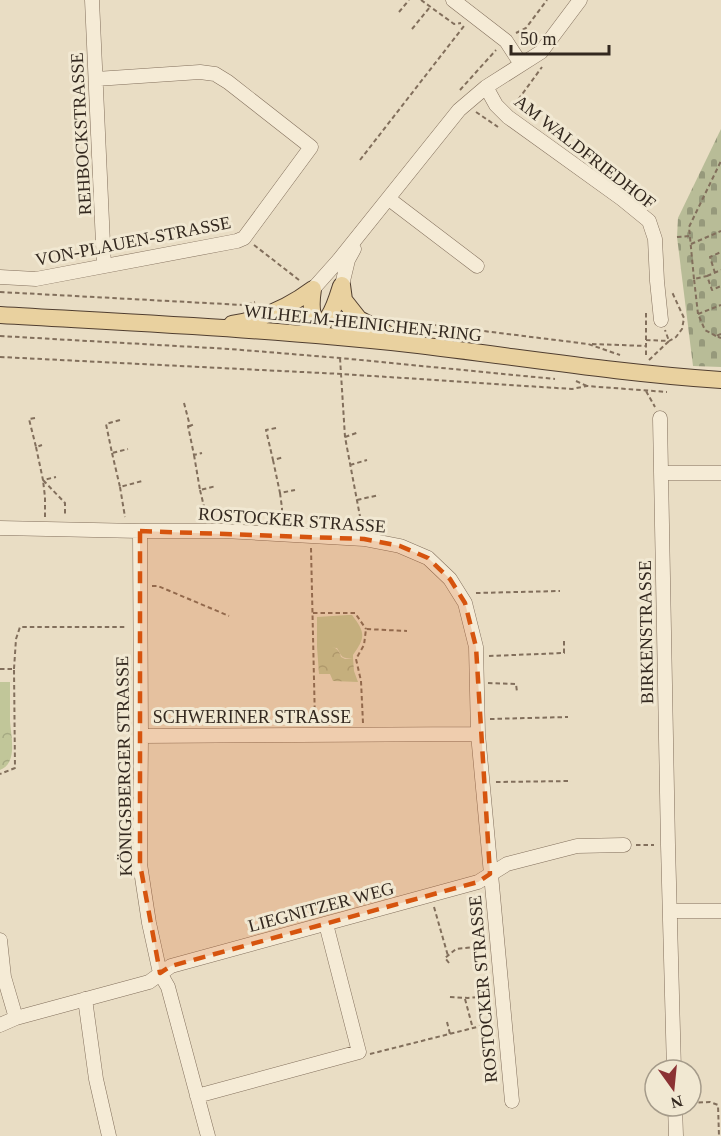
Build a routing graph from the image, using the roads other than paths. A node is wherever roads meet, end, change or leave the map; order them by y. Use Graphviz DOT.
graph roads {
  1 [pos="92,0"];
  2 [pos="453,0"];
  3 [pos="580,0"];
  4 [pos="521,64"];
  5 [pos="96,79"];
  6 [pos="486,87"];
  7 [pos="389,199"];
  8 [pos="361,233"];
  9 [pos="104,266"];
  10 [pos="477,266"];
  11 [pos="0,277"];
  12 [pos="308,285"];
  13 [pos="342,285"];
  14 [pos="0,315"];
  15 [pos="661,320"];
  16 [pos="210,327"];
  17 [pos="322,332"];
  18 [pos="408,344"];
  19 [pos="721,380"];
  20 [pos="660,418"];
  21 [pos="661,473"];
  22 [pos="721,473"];
  23 [pos="0,528"];
  24 [pos="133,531"];
  25 [pos="478,734"];
  26 [pos="141,735"];
  27 [pos="624,845"];
  28 [pos="490,874"];
  29 [pos="670,911"];
  30 [pos="721,911"];
  31 [pos="326,924"];
  32 [pos="0,940"];
  33 [pos="160,973"];
  34 [pos="85,999"];
  35 [pos="16,1018"];
  36 [pos="0,1025"];
  37 [pos="674,1058"];
  38 [pos="197,1096"];
  39 [pos="512,1101"];
  40 [pos="675,1118"];
  41 [pos="109,1136"];
  42 [pos="208,1136"];
  43 [pos="676,1136"];
  1 -- 5 [label="street, REHBOCKSTRASSE"];
  2 -- 4 [label="street"];
  3 -- 4 [label="street"];
  4 -- 6 [label="street"];
  5 -- 9 [label="street, REHBOCKSTRASSE"];
  5 -- 9 [label="street, VON-PLAUEN-STRASSE"];
  6 -- 7 [label="street"];
  6 -- 15 [label="street, AM WALDFRIEDHOF"];
  7 -- 8 [label="street"];
  7 -- 10 [label="street"];
  8 -- 12 [label="street"];
  8 -- 13 [label="street"];
  9 -- 11 [label="street, VON-PLAUEN-STRASSE"];
  12 -- 16 [label="main road"];
  12 -- 17 [label="main road"];
  13 -- 17 [label="main road"];
  13 -- 18 [label="main road"];
  14 -- 16 [label="main road, WILHELM-HEINICHEN-RING"];
  16 -- 17 [label="main road, WILHELM-HEINICHEN-RING"];
  17 -- 18 [label="main road, WILHELM-HEINICHEN-RING"];
  18 -- 19 [label="main road, WILHELM-HEINICHEN-RING"];
  20 -- 21 [label="street, BIRKENSTRASSE"];
  21 -- 22 [label="street"];
  21 -- 29 [label="street, BIRKENSTRASSE"];
  23 -- 24 [label="street, ROSTOCKER STRASSE"];
  24 -- 25 [label="street, ROSTOCKER STRASSE"];
  24 -- 26 [label="street, KÖNIGSBERGER STRASSE"];
  25 -- 26 [label="street, SCHWERINER STRASSE"];
  25 -- 28 [label="street, ROSTOCKER STRASSE"];
  26 -- 33 [label="street, KÖNIGSBERGER STRASSE"];
  27 -- 28 [label="street, ROSTOCKER STRASSE"];
  28 -- 31 [label="street, LIEGNITZER WEG"];
  28 -- 39 [label="street, ROSTOCKER STRASSE"];
  29 -- 30 [label="street"];
  29 -- 37 [label="street, BIRKENSTRASSE"];
  31 -- 33 [label="street, LIEGNITZER WEG"];
  31 -- 38 [label="street"];
  32 -- 35 [label="street"];
  33 -- 34 [label="street, LIEGNITZER WEG"];
  33 -- 38 [label="street, KÖNIGSBERGER STRASSE"];
  34 -- 35 [label="street, LIEGNITZER WEG"];
  34 -- 41 [label="street"];
  35 -- 36 [label="street, LIEGNITZER WEG"];
  38 -- 42 [label="street, KÖNIGSBERGER STRASSE"];
  40 -- 43 [label="street"];
}
